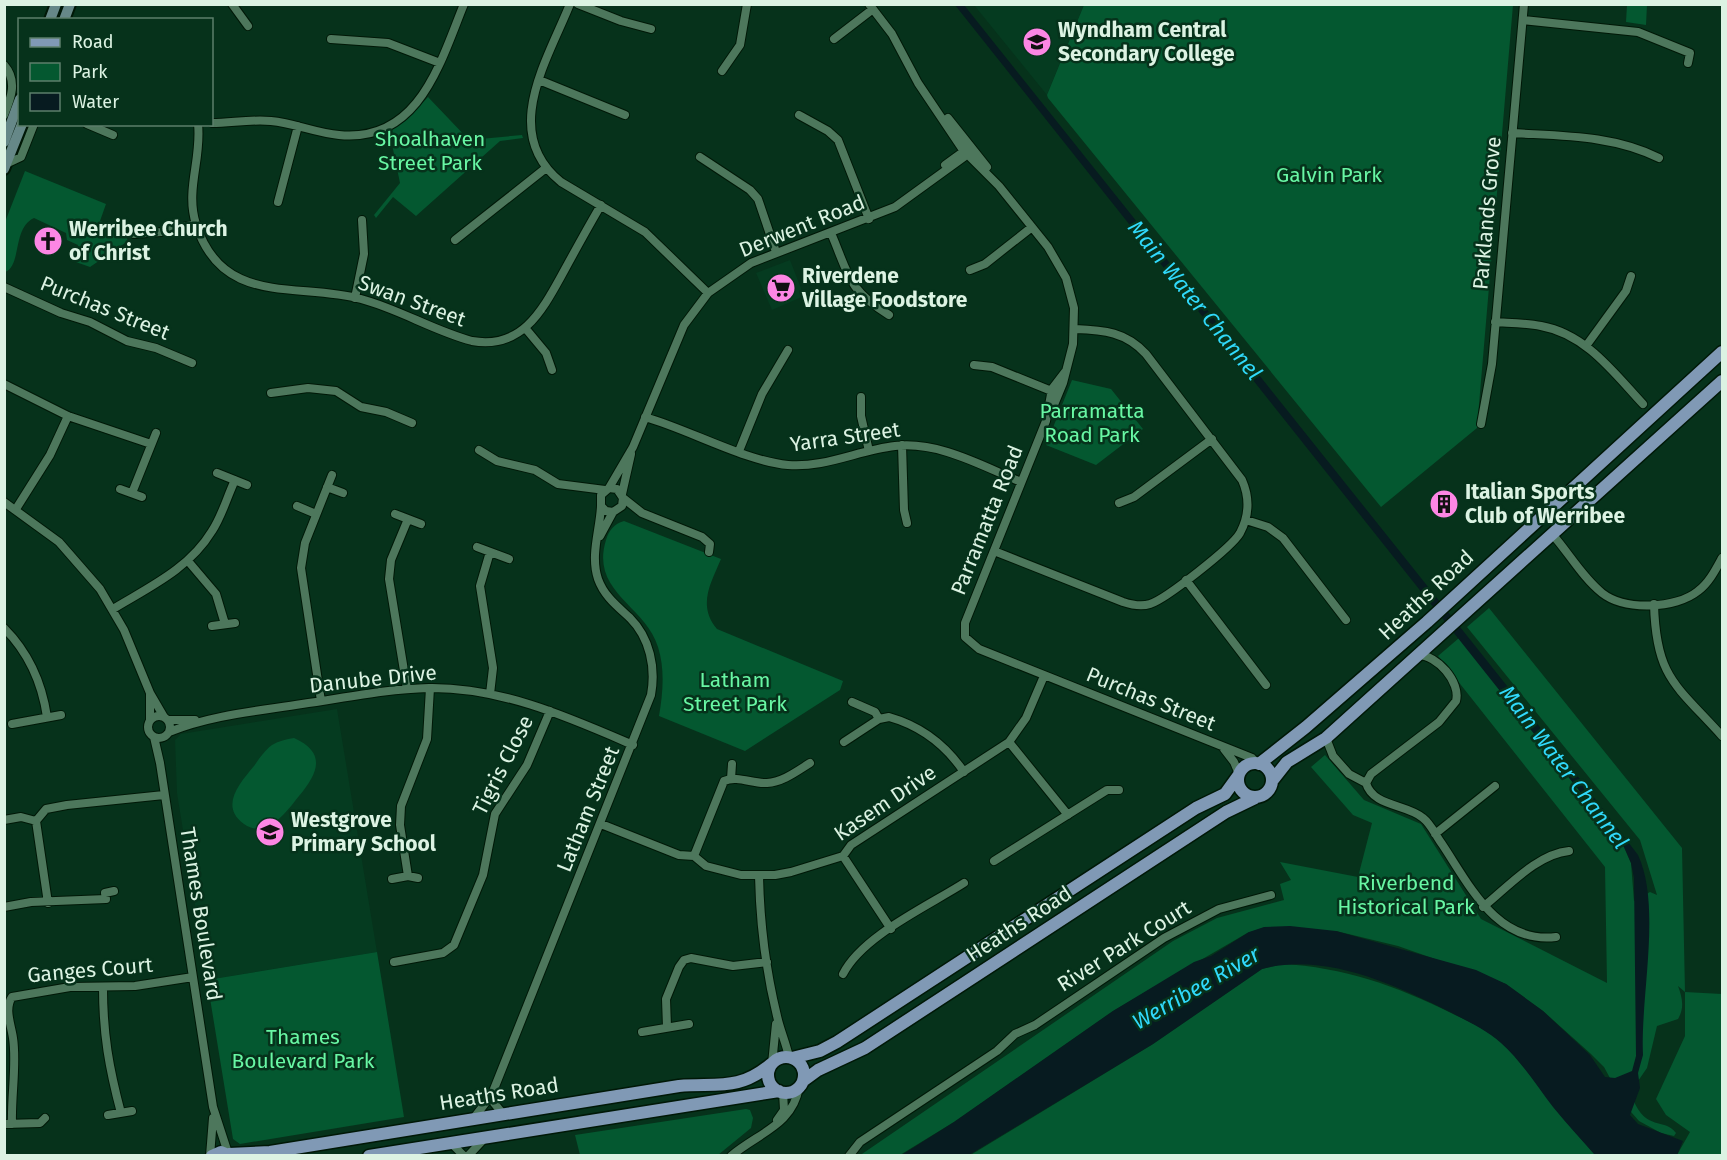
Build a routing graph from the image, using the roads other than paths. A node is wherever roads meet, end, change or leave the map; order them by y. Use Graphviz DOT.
graph roads {
  1 [pos="70,4"];
  2 [pos="232,4"];
  3 [pos="464,4"];
  4 [pos="570,4"];
  5 [pos="578,4"];
  6 [pos="747,4"];
  7 [pos="1524,4"];
  8 [pos="871,7"];
  9 [pos="56,16"];
  10 [pos="1523,20"];
  11 [pos="248,26"];
  12 [pos="651,29"];
  13 [pos="331,39"];
  14 [pos="834,39"];
  15 [pos="440,63"];
  16 [pos="1688,63"];
  17 [pos="4,65"];
  18 [pos="722,71"];
  19 [pos="539,80"];
  20 [pos="18,104"];
  21 [pos="4,115"];
  22 [pos="625,115"];
  23 [pos="799,115"];
  24 [pos="213,123"];
  25 [pos="226,123"];
  26 [pos="213,125"];
  27 [pos="21,126"];
  28 [pos="33,126"];
  29 [pos="92,126"];
  30 [pos="298,126"];
  31 [pos="198,128"];
  32 [pos="1512,133"];
  33 [pos="112,135"];
  34 [pos="4,142"];
  35 [pos="967,151"];
  36 [pos="700,157"];
  37 [pos="1659,158"];
  38 [pos="5,167"];
  39 [pos="546,168"];
  40 [pos="278,202"];
  41 [pos="600,205"];
  42 [pos="869,219"];
  43 [pos="362,220"];
  44 [pos="196,224"];
  45 [pos="1032,227"];
  46 [pos="831,233"];
  47 [pos="134,234"];
  48 [pos="455,240"];
  49 [pos="776,252"];
  50 [pos="970,270"];
  51 [pos="1631,276"];
  52 [pos="4,287"];
  53 [pos="708,293"];
  54 [pos="355,298"];
  55 [pos="889,315"];
  56 [pos="1495,322"];
  57 [pos="526,328"];
  58 [pos="1075,329"];
  59 [pos="1586,346"];
  60 [pos="788,350"];
  61 [pos="1722,352"];
  62 [pos="192,363"];
  63 [pos="974,365"];
  64 [pos="552,370"];
  65 [pos="1722,381"];
  66 [pos="4,384"];
  67 [pos="1055,392"];
  68 [pos="271,393"];
  69 [pos="861,397"];
  70 [pos="1643,404"];
  71 [pos="647,414"];
  72 [pos="68,416"];
  73 [pos="412,423"];
  74 [pos="1481,424"];
  75 [pos="156,433"];
  76 [pos="1212,439"];
  77 [pos="151,444"];
  78 [pos="902,446"];
  79 [pos="633,447"];
  80 [pos="479,450"];
  81 [pos="739,451"];
  82 [pos="869,451"];
  83 [pos="218,473"];
  84 [pos="332,475"];
  85 [pos="235,480"];
  86 [pos="1021,482"];
  87 [pos="247,484"];
  88 [pos="327,487"];
  89 [pos="120,489"];
  90 [pos="586,489"];
  91 [pos="607,489"];
  92 [pos="343,493"];
  93 [pos="132,494"];
  94 [pos="623,496"];
  95 [pos="142,497"];
  96 [pos="4,502"];
  97 [pos="1119,503"];
  98 [pos="600,504"];
  99 [pos="297,506"];
  100 [pos="16,508"];
  101 [pos="615,511"];
  102 [pos="642,513"];
  103 [pos="316,514"];
  104 [pos="395,514"];
  105 [pos="408,519"];
  106 [pos="1246,520"];
  107 [pos="1537,521"];
  108 [pos="420,524"];
  109 [pos="907,524"];
  110 [pos="1550,536"];
  111 [pos="596,543"];
  112 [pos="477,547"];
  113 [pos="994,551"];
  114 [pos="489,552"];
  115 [pos="709,552"];
  116 [pos="1722,558"];
  117 [pos="509,559"];
  118 [pos="188,561"];
  119 [pos="1186,580"];
  120 [pos="1654,603"];
  121 [pos="113,609"];
  122 [pos="1346,620"];
  123 [pos="236,623"];
  124 [pos="225,624"];
  125 [pos="212,626"];
  126 [pos="4,628"];
  127 [pos="1418,655"];
  128 [pos="1043,678"];
  129 [pos="1266,685"];
  130 [pos="430,688"];
  131 [pos="407,689"];
  132 [pos="150,693"];
  133 [pos="490,694"];
  134 [pos="321,701"];
  135 [pos="852,702"];
  136 [pos="550,711"];
  137 [pos="61,715"];
  138 [pos="47,717"];
  139 [pos="217,718"];
  140 [pos="150,719"];
  141 [pos="166,719"];
  142 [pos="879,719"];
  143 [pos="12,724"];
  144 [pos="168,734"];
  145 [pos="1722,736"];
  146 [pos="154,738"];
  147 [pos="1326,738"];
  148 [pos="844,742"];
  149 [pos="1009,742"];
  150 [pos="633,745"];
  151 [pos="1223,748"];
  152 [pos="160,763"];
  153 [pos="810,763"];
  154 [pos="1258,763"];
  155 [pos="732,764"];
  156 [pos="964,772"];
  157 [pos="1238,775"];
  158 [pos="731,779"];
  159 [pos="1272,781"];
  160 [pos="1366,783"];
  161 [pos="1495,786"];
  162 [pos="1119,790"];
  163 [pos="164,795"];
  164 [pos="1255,798"];
  165 [pos="1068,815"];
  166 [pos="4,820"];
  167 [pos="36,821"];
  168 [pos="601,824"];
  169 [pos="1435,834"];
  170 [pos="1569,850"];
  171 [pos="694,856"];
  172 [pos="843,856"];
  173 [pos="994,861"];
  174 [pos="408,876"];
  175 [pos="759,876"];
  176 [pos="418,878"];
  177 [pos="392,879"];
  178 [pos="964,883"];
  179 [pos="114,891"];
  180 [pos="1271,895"];
  181 [pos="48,903"];
  182 [pos="4,907"];
  183 [pos="1484,907"];
  184 [pos="891,929"];
  185 [pos="1556,937"];
  186 [pos="394,962"];
  187 [pos="767,962"];
  188 [pos="843,974"];
  189 [pos="193,977"];
  190 [pos="103,988"];
  191 [pos="777,1016"];
  192 [pos="688,1024"];
  193 [pos="667,1027"];
  194 [pos="642,1032"];
  195 [pos="790,1057"];
  196 [pos="771,1064"];
  197 [pos="801,1084"];
  198 [pos="781,1092"];
  199 [pos="492,1094"];
  200 [pos="213,1107"];
  201 [pos="132,1111"];
  202 [pos="121,1113"];
  203 [pos="503,1114"];
  204 [pos="108,1115"];
  205 [pos="45,1118"];
  206 [pos="474,1118"];
  207 [pos="8,1124"];
  208 [pos="763,1133"];
  209 [pos="486,1136"];
  210 [pos="450,1142"];
  211 [pos="229,1154"];
  212 [pos="211,1155"];
  213 [pos="369,1155"];
  214 [pos="466,1155"];
  215 [pos="731,1155"];
  216 [pos="849,1155"];
  1 -- 9 [label="main road"];
  2 -- 11 [label="street"];
  3 -- 15 [label="street"];
  4 -- 19 [label="street"];
  5 -- 12 [label="street"];
  6 -- 18 [label="street"];
  7 -- 10 [label="street, Parklands Grove"];
  8 -- 14 [label="street"];
  8 -- 35 [label="street, Parramatta Road"];
  10 -- 16 [label="street"];
  10 -- 32 [label="street, Parklands Grove"];
  13 -- 15 [label="street"];
  15 -- 30 [label="street"];
  17 -- 21 [label="street"];
  19 -- 22 [label="street"];
  19 -- 39 [label="street"];
  20 -- 34 [label="main road"];
  23 -- 42 [label="street"];
  24 -- 25 [label="street"];
  25 -- 26 [label="street"];
  25 -- 30 [label="street"];
  27 -- 38 [label="main road"];
  28 -- 38 [label="street"];
  29 -- 33 [label="street"];
  30 -- 40 [label="street"];
  31 -- 44 [label="street, Swan Street"];
  32 -- 37 [label="street"];
  32 -- 56 [label="street, Parklands Grove"];
  35 -- 42 [label="street, Derwent Road"];
  35 -- 45 [label="street, Parramatta Road"];
  36 -- 49 [label="street"];
  39 -- 41 [label="street"];
  39 -- 48 [label="street"];
  41 -- 53 [label="street"];
  41 -- 57 [label="street, Swan Street"];
  42 -- 46 [label="street, Derwent Road"];
  43 -- 54 [label="street"];
  44 -- 47 [label="street"];
  44 -- 54 [label="street, Swan Street"];
  45 -- 50 [label="street"];
  45 -- 58 [label="street, Parramatta Road"];
  46 -- 49 [label="street, Derwent Road"];
  46 -- 55 [label="street"];
  49 -- 53 [label="street, Derwent Road"];
  51 -- 59 [label="street"];
  52 -- 62 [label="street, Purchas Street"];
  53 -- 71 [label="street, Derwent Road"];
  54 -- 57 [label="street, Swan Street"];
  56 -- 59 [label="street"];
  56 -- 74 [label="street, Parklands Grove"];
  57 -- 64 [label="street"];
  58 -- 67 [label="street, Parramatta Road"];
  58 -- 76 [label="street"];
  59 -- 70 [label="street"];
  60 -- 81 [label="street"];
  61 -- 107 [label="main road, Heaths Road"];
  63 -- 67 [label="street"];
  65 -- 110 [label="main road, Heaths Road"];
  66 -- 72 [label="street"];
  67 -- 86 [label="street, Parramatta Road"];
  68 -- 73 [label="street"];
  69 -- 82 [label="street"];
  71 -- 79 [label="street, Derwent Road"];
  71 -- 81 [label="street, Yarra Street"];
  72 -- 77 [label="street"];
  72 -- 100 [label="street"];
  75 -- 77 [label="street"];
  76 -- 97 [label="street"];
  76 -- 106 [label="street"];
  77 -- 93 [label="street"];
  78 -- 82 [label="street, Yarra Street"];
  78 -- 86 [label="street, Yarra Street"];
  78 -- 109 [label="street"];
  79 -- 91 [label="street, Derwent Road"];
  79 -- 94 [label="street, Derwent Road"];
  80 -- 90 [label="street"];
  81 -- 82 [label="street, Yarra Street"];
  83 -- 85 [label="street"];
  84 -- 88 [label="street"];
  85 -- 87 [label="street"];
  85 -- 118 [label="street"];
  86 -- 113 [label="street, Parramatta Road"];
  88 -- 92 [label="street"];
  88 -- 103 [label="street"];
  89 -- 93 [label="street"];
  90 -- 91 [label="street"];
  90 -- 98 [label="street"];
  91 -- 94 [label="street"];
  91 -- 98 [label="street"];
  93 -- 95 [label="street"];
  94 -- 101 [label="street"];
  94 -- 102 [label="street"];
  96 -- 100 [label="street"];
  98 -- 101 [label="street"];
  98 -- 111 [label="street, Latham Street"];
  99 -- 103 [label="street"];
  100 -- 121 [label="street"];
  101 -- 102 [label="street"];
  101 -- 111 [label="street, Latham Street"];
  102 -- 115 [label="street"];
  103 -- 134 [label="street"];
  104 -- 105 [label="street"];
  105 -- 108 [label="street"];
  105 -- 131 [label="street"];
  106 -- 119 [label="street"];
  106 -- 122 [label="street"];
  107 -- 110 [label="main road"];
  107 -- 154 [label="main road, Heaths Road"];
  110 -- 120 [label="street"];
  110 -- 127 [label="main road, Heaths Road"];
  111 -- 150 [label="street, Latham Street"];
  112 -- 114 [label="street"];
  113 -- 119 [label="street"];
  113 -- 128 [label="street, Parramatta Road"];
  114 -- 117 [label="street"];
  114 -- 133 [label="street"];
  116 -- 120 [label="street"];
  118 -- 121 [label="street"];
  118 -- 124 [label="street"];
  119 -- 129 [label="street"];
  120 -- 145 [label="street"];
  121 -- 132 [label="street"];
  123 -- 124 [label="street"];
  124 -- 125 [label="street"];
  126 -- 138 [label="street"];
  127 -- 147 [label="main road, Heaths Road"];
  127 -- 160 [label="street"];
  128 -- 149 [label="street, Kasem Drive"];
  128 -- 151 [label="street, Purchas Street"];
  130 -- 131 [label="street, Danube Drive"];
  130 -- 133 [label="street, Danube Drive"];
  130 -- 174 [label="street"];
  131 -- 134 [label="street, Danube Drive"];
  132 -- 140 [label="street"];
  132 -- 141 [label="street"];
  133 -- 136 [label="street, Danube Drive"];
  134 -- 139 [label="street, Danube Drive"];
  135 -- 142 [label="street"];
  136 -- 150 [label="street, Danube Drive"];
  136 -- 186 [label="street, Tigris Close"];
  137 -- 138 [label="street"];
  138 -- 143 [label="street"];
  139 -- 141 [label="street, Danube Drive"];
  139 -- 144 [label="street, Danube Drive"];
  140 -- 141 [label="street"];
  140 -- 146 [label="street"];
  141 -- 144 [label="street"];
  142 -- 148 [label="street"];
  142 -- 156 [label="street"];
  144 -- 146 [label="street"];
  144 -- 152 [label="street, Thames Boulevard"];
  146 -- 152 [label="street, Thames Boulevard"];
  147 -- 159 [label="main road, Heaths Road"];
  147 -- 160 [label="street"];
  149 -- 156 [label="street, Kasem Drive"];
  149 -- 165 [label="street"];
  150 -- 168 [label="street, Latham Street"];
  151 -- 154 [label="street, Purchas Street"];
  151 -- 157 [label="street, Purchas Street"];
  152 -- 163 [label="street, Thames Boulevard"];
  153 -- 158 [label="street"];
  154 -- 157 [label="main road"];
  154 -- 159 [label="main road"];
  155 -- 158 [label="street"];
  156 -- 172 [label="street, Kasem Drive"];
  157 -- 164 [label="main road"];
  157 -- 195 [label="main road, Heaths Road"];
  158 -- 171 [label="street"];
  159 -- 164 [label="main road"];
  160 -- 169 [label="street"];
  161 -- 169 [label="street"];
  162 -- 165 [label="street"];
  163 -- 167 [label="street"];
  163 -- 189 [label="street, Thames Boulevard"];
  164 -- 197 [label="main road, Heaths Road"];
  165 -- 173 [label="street"];
  166 -- 167 [label="street"];
  167 -- 181 [label="street"];
  168 -- 171 [label="street, Kasem Drive"];
  168 -- 199 [label="street, Latham Street"];
  169 -- 183 [label="street"];
  170 -- 183 [label="street"];
  171 -- 175 [label="street, Kasem Drive"];
  172 -- 175 [label="street, Kasem Drive"];
  172 -- 184 [label="street"];
  174 -- 176 [label="street"];
  174 -- 177 [label="street"];
  175 -- 187 [label="street"];
  178 -- 184 [label="street"];
  179 -- 181 [label="street"];
  180 -- 216 [label="street, River Park Court"];
  181 -- 182 [label="street"];
  183 -- 185 [label="street"];
  184 -- 188 [label="street"];
  187 -- 191 [label="street"];
  187 -- 193 [label="street"];
  189 -- 190 [label="street, Ganges Court"];
  189 -- 200 [label="street, Thames Boulevard"];
  190 -- 202 [label="street"];
  190 -- 207 [label="street, Ganges Court"];
  191 -- 195 [label="street"];
  191 -- 196 [label="street"];
  192 -- 193 [label="street"];
  193 -- 194 [label="street"];
  195 -- 196 [label="main road"];
  195 -- 197 [label="main road"];
  196 -- 198 [label="main road"];
  196 -- 203 [label="main road, Heaths Road"];
  197 -- 198 [label="main road"];
  197 -- 208 [label="street"];
  198 -- 208 [label="street"];
  198 -- 209 [label="main road, Heaths Road"];
  199 -- 203 [label="street"];
  199 -- 206 [label="street, Latham Street"];
  200 -- 211 [label="street, Thames Boulevard"];
  200 -- 212 [label="street, Thames Boulevard"];
  201 -- 202 [label="street"];
  202 -- 204 [label="street"];
  203 -- 206 [label="main road, Heaths Road"];
  205 -- 207 [label="street, Ganges Court"];
  206 -- 211 [label="main road, Heaths Road"];
  208 -- 215 [label="street"];
  209 -- 210 [label="main road, Heaths Road"];
  209 -- 214 [label="street"];
  210 -- 213 [label="main road, Heaths Road"];
  210 -- 214 [label="street"];
  211 -- 212 [label="main road, Heaths Road"];
}
